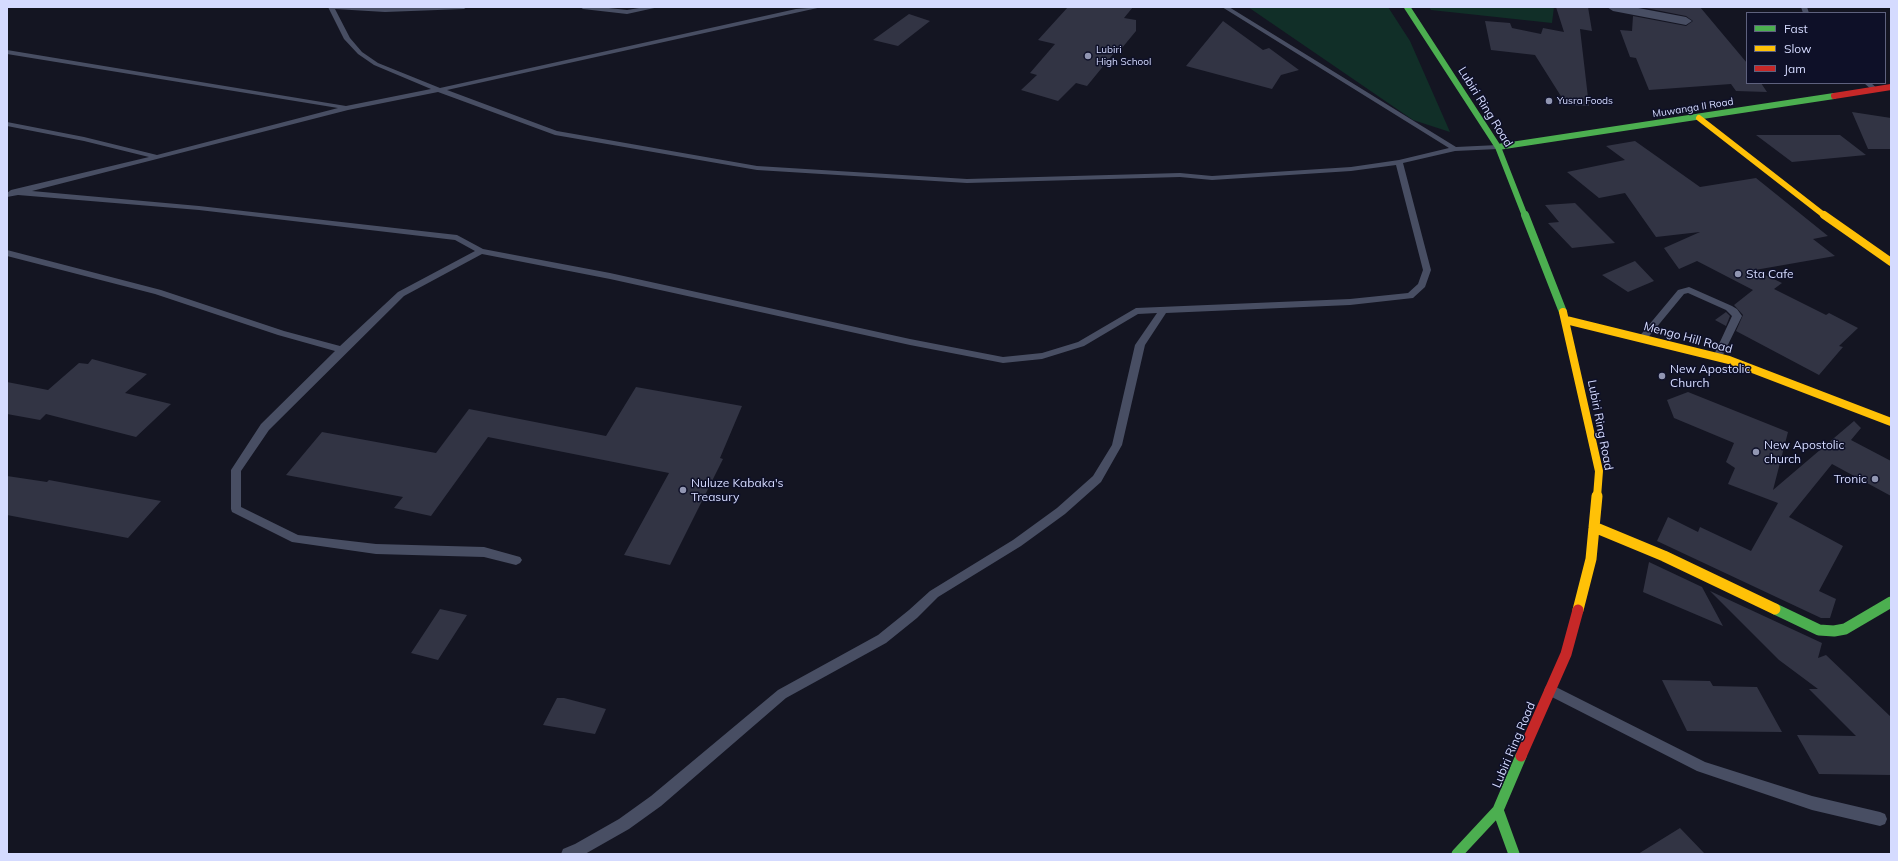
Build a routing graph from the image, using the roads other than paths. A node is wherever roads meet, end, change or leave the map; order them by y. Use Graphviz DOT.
graph roads {
  1 [pos="331,7"];
  2 [pos="464,7"];
  3 [pos="583,7"];
  4 [pos="656,7"];
  5 [pos="779,7"];
  6 [pos="819,7"];
  7 [pos="1225,7"];
  8 [pos="1407,7"];
  9 [pos="1613,7"];
  10 [pos="796,11"];
  11 [pos="1686,22"];
  12 [pos="7,52"];
  13 [pos="1868,84"];
  14 [pos="1891,87"];
  15 [pos="439,90"];
  16 [pos="1875,90"];
  17 [pos="346,108"];
  18 [pos="1699,118"];
  19 [pos="7,124"];
  20 [pos="1498,147"];
  21 [pos="1455,149"];
  22 [pos="156,157"];
  23 [pos="1399,162"];
  24 [pos="11,194"];
  25 [pos="481,251"];
  26 [pos="7,253"];
  27 [pos="1891,262"];
  28 [pos="1163,311"];
  29 [pos="1566,320"];
  30 [pos="1642,338"];
  31 [pos="342,350"];
  32 [pos="1718,357"];
  33 [pos="1891,422"];
  34 [pos="1594,527"];
  35 [pos="516,560"];
  36 [pos="1891,602"];
  37 [pos="1550,690"];
  38 [pos="1498,810"];
  39 [pos="1880,819"];
  40 [pos="568,854"];
  41 [pos="1457,854"];
  42 [pos="1514,854"];
  1 -- 2 [label="lane"];
  1 -- 15 [label="lane"];
  3 -- 4 [label="lane"];
  5 -- 10 [label="lane"];
  6 -- 10 [label="lane"];
  7 -- 21 [label="lane"];
  8 -- 20 [label="main road, Lubiri Ring Road"];
  9 -- 11 [label="street"];
  10 -- 15 [label="lane"];
  12 -- 17 [label="lane"];
  13 -- 16 [label="lane"];
  14 -- 16 [label="main road, Muwanga II Road"];
  15 -- 17 [label="lane"];
  15 -- 23 [label="lane"];
  16 -- 18 [label="main road, Muwanga II Road"];
  17 -- 22 [label="lane"];
  18 -- 20 [label="main road, Muwanga II Road"];
  18 -- 27 [label="main road"];
  19 -- 22 [label="lane"];
  20 -- 21 [label="lane"];
  20 -- 29 [label="main road, Lubiri Ring Road"];
  21 -- 23 [label="lane"];
  22 -- 24 [label="lane"];
  23 -- 28 [label="lane"];
  24 -- 25 [label="lane"];
  25 -- 28 [label="lane"];
  25 -- 31 [label="lane"];
  26 -- 31 [label="lane"];
  28 -- 40 [label="lane"];
  29 -- 30 [label="main road, Mengo Hill Road"];
  29 -- 34 [label="main road, Lubiri Ring Road"];
  30 -- 32 [label="main road, Mengo Hill Road"];
  30 -- 32 [label="lane"];
  31 -- 35 [label="lane"];
  32 -- 33 [label="main road, Mengo Hill Road"];
  34 -- 36 [label="main road"];
  34 -- 37 [label="main road, Lubiri Ring Road"];
  37 -- 38 [label="main road, Lubiri Ring Road"];
  37 -- 39 [label="lane"];
  38 -- 41 [label="main road, Lubiri Ring Road"];
  38 -- 42 [label="main road"];
}
